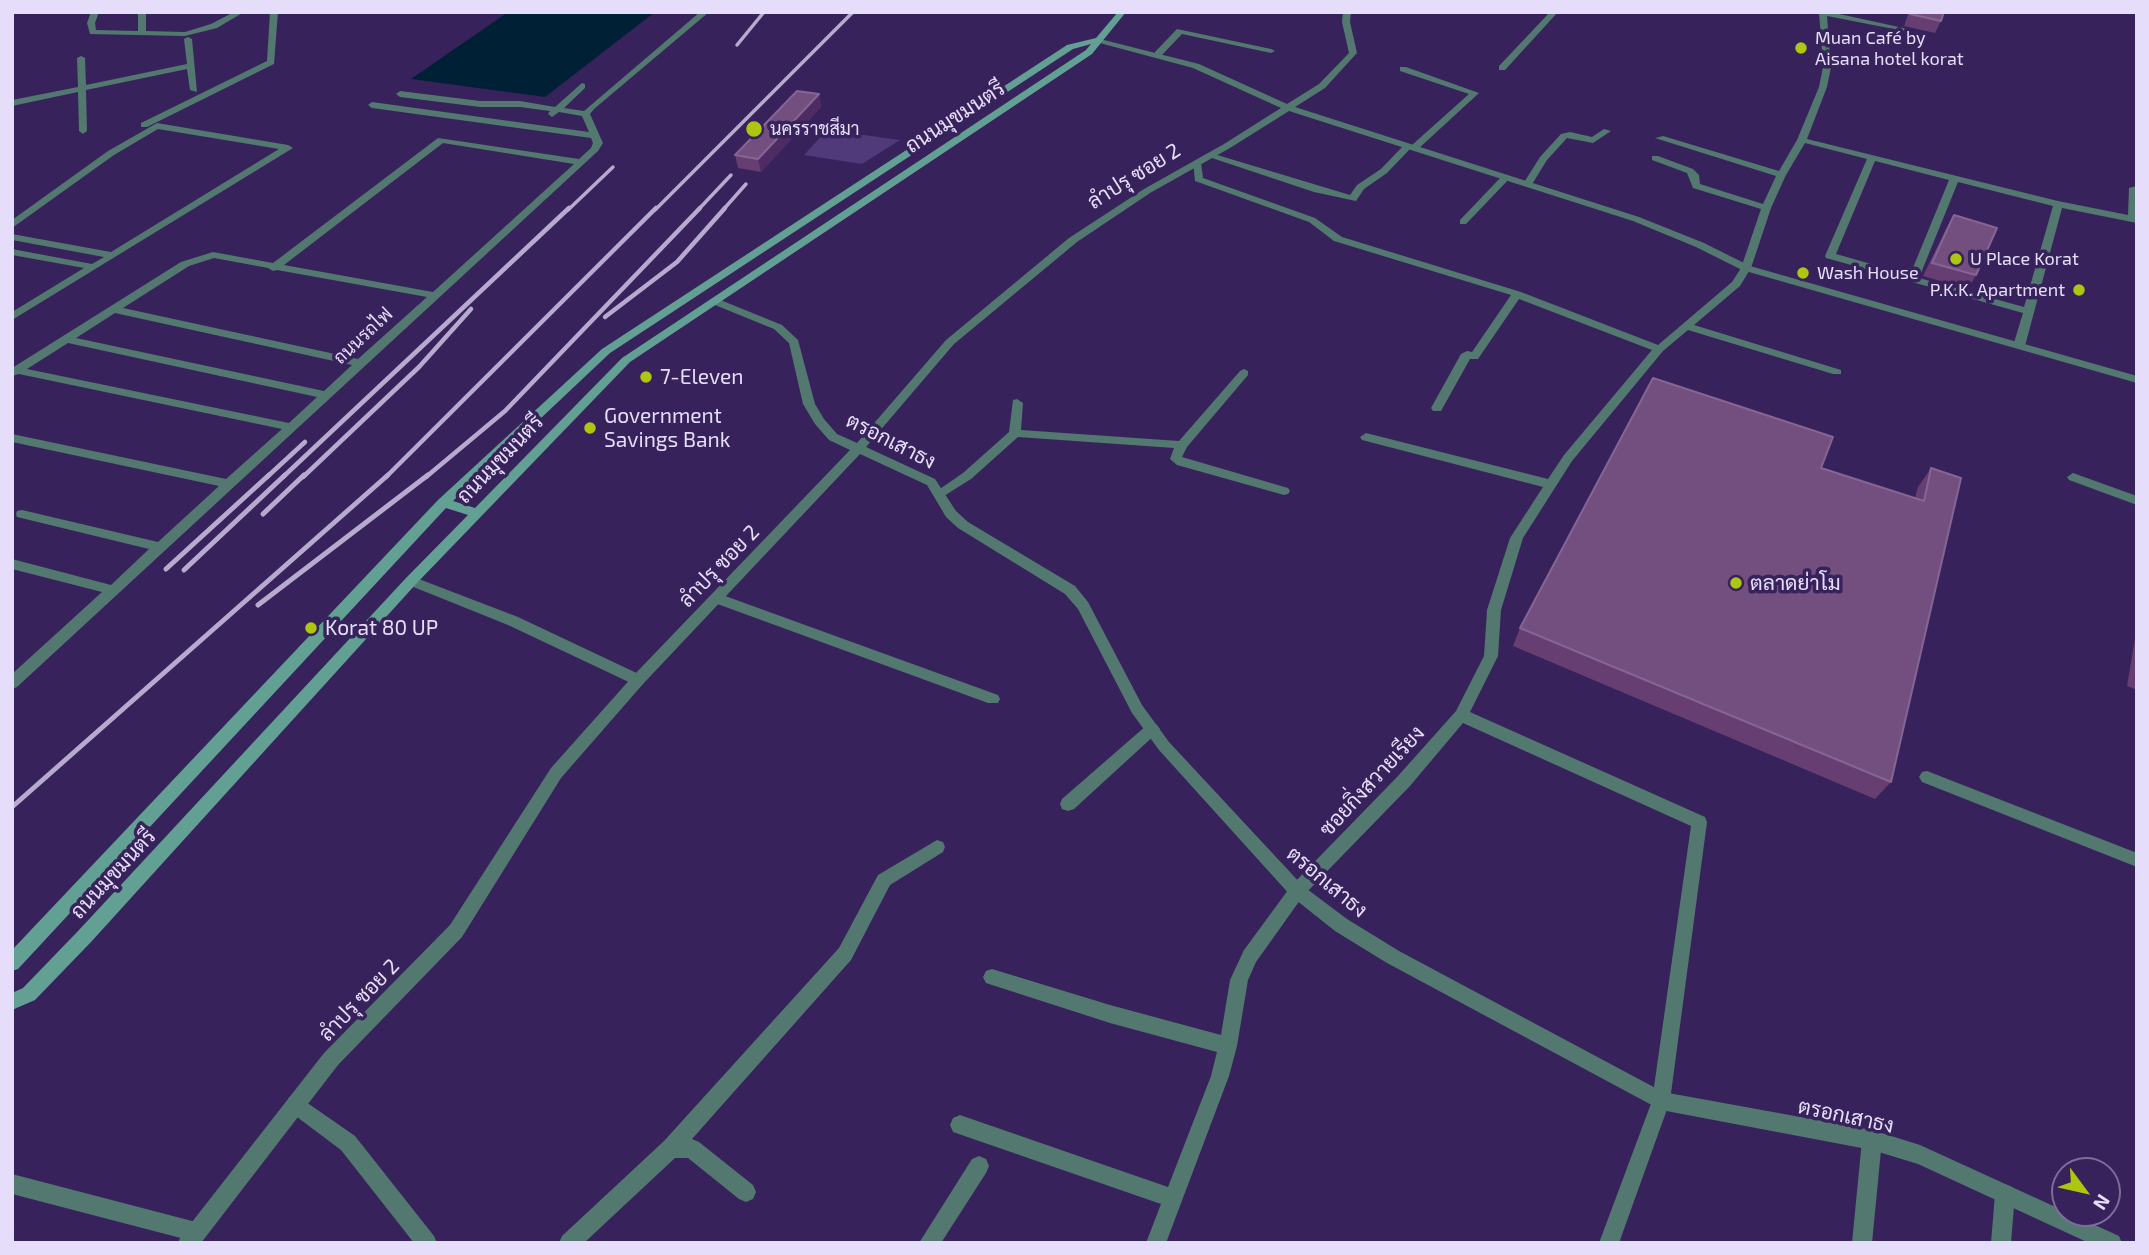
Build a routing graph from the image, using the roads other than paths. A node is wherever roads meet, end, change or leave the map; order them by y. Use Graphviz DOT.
graph roads {
  1 [pos="95,12"];
  2 [pos="142,12"];
  3 [pos="240,12"];
  4 [pos="274,12"];
  5 [pos="705,12"];
  6 [pos="1122,12"];
  7 [pos="1347,12"];
  8 [pos="1554,12"];
  9 [pos="1822,13"];
  10 [pos="1904,29"];
  11 [pos="142,33"];
  12 [pos="188,39"];
  13 [pos="1099,40"];
  14 [pos="1271,51"];
  15 [pos="1158,54"];
  16 [pos="82,58"];
  17 [pos="191,66"];
  18 [pos="1502,68"];
  19 [pos="1403,69"];
  20 [pos="582,86"];
  21 [pos="83,88"];
  22 [pos="194,90"];
  23 [pos="400,94"];
  24 [pos="12,103"];
  25 [pos="372,105"];
  26 [pos="1286,107"];
  27 [pos="555,110"];
  28 [pos="586,114"];
  29 [pos="539,128"];
  30 [pos="83,131"];
  31 [pos="1607,131"];
  32 [pos="596,136"];
  33 [pos="1660,138"];
  34 [pos="1802,139"];
  35 [pos="1411,147"];
  36 [pos="1211,156"];
  37 [pos="1656,158"];
  38 [pos="1872,158"];
  39 [pos="581,162"];
  40 [pos="1196,163"];
  41 [pos="1781,175"];
  42 [pos="1506,177"];
  43 [pos="1954,179"];
  44 [pos="1528,184"];
  45 [pos="2134,188"];
  46 [pos="2058,204"];
  47 [pos="1766,208"];
  48 [pos="12,214"];
  49 [pos="2135,220"];
  50 [pos="1463,222"];
  51 [pos="12,225"];
  52 [pos="12,237"];
  53 [pos="12,252"];
  54 [pos="112,255"];
  55 [pos="93,267"];
  56 [pos="273,268"];
  57 [pos="1746,268"];
  58 [pos="1913,279"];
  59 [pos="1517,294"];
  60 [pos="434,295"];
  61 [pos="688,298"];
  62 [pos="714,301"];
  63 [pos="113,309"];
  64 [pos="2028,311"];
  65 [pos="12,317"];
  66 [pos="1685,326"];
  67 [pos="66,339"];
  68 [pos="2019,346"];
  69 [pos="1660,349"];
  70 [pos="360,363"];
  71 [pos="15,372"];
  72 [pos="1837,372"];
  73 [pos="1244,373"];
  74 [pos="2137,380"];
  75 [pos="326,395"];
  76 [pos="1017,403"];
  77 [pos="1437,408"];
  78 [pos="291,427"];
  79 [pos="1015,433"];
  80 [pos="1366,437"];
  81 [pos="12,438"];
  82 [pos="1182,445"];
  83 [pos="859,449"];
  84 [pos="2073,477"];
  85 [pos="228,484"];
  86 [pos="1549,484"];
  87 [pos="1284,491"];
  88 [pos="940,493"];
  89 [pos="2137,501"];
  90 [pos="443,503"];
  91 [pos="477,513"];
  92 [pos="22,514"];
  93 [pos="159,547"];
  94 [pos="12,564"];
  95 [pos="411,581"];
  96 [pos="112,590"];
  97 [pos="717,598"];
  98 [pos="638,680"];
  99 [pos="12,683"];
  100 [pos="993,699"];
  101 [pos="1461,715"];
  102 [pos="1152,729"];
  103 [pos="1927,777"];
  104 [pos="1068,804"];
  105 [pos="937,847"];
  106 [pos="2137,860"];
  107 [pos="1297,891"];
  108 [pos="12,962"];
  109 [pos="992,977"];
  110 [pos="12,1003"];
  111 [pos="1228,1045"];
  112 [pos="1661,1101"];
  113 [pos="296,1104"];
  114 [pos="960,1125"];
  115 [pos="1872,1140"];
  116 [pos="671,1148"];
  117 [pos="979,1166"];
  118 [pos="12,1184"];
  119 [pos="746,1192"];
  120 [pos="2005,1194"];
  121 [pos="1174,1199"];
  122 [pos="192,1237"];
  123 [pos="427,1243"];
  124 [pos="569,1243"];
  125 [pos="929,1243"];
  126 [pos="1156,1243"];
  127 [pos="1609,1243"];
  128 [pos="1862,1243"];
  129 [pos="2001,1243"];
  130 [pos="2112,1243"];
  1 -- 11 [label="street"];
  2 -- 11 [label="street"];
  3 -- 11 [label="street"];
  4 -- 48 [label="street"];
  5 -- 28 [label="street"];
  6 -- 13 [label="main road, ถนนมุขมนตรี"];
  7 -- 26 [label="street, ลำปรุ ซอย 2"];
  8 -- 18 [label="street"];
  9 -- 10 [label="street"];
  9 -- 34 [label="street"];
  12 -- 17 [label="street"];
  13 -- 15 [label="street"];
  13 -- 61 [label="main road, ถนนมุขมนตรี"];
  13 -- 62 [label="main road, ถนนมุขมนตรี"];
  14 -- 15 [label="street"];
  15 -- 26 [label="street"];
  16 -- 21 [label="street"];
  17 -- 21 [label="street"];
  17 -- 22 [label="street"];
  19 -- 35 [label="street"];
  20 -- 27 [label="street"];
  21 -- 24 [label="street"];
  21 -- 30 [label="street"];
  23 -- 27 [label="street"];
  25 -- 29 [label="street"];
  26 -- 35 [label="street"];
  26 -- 36 [label="street, ลำปรุ ซอย 2"];
  27 -- 28 [label="street"];
  27 -- 29 [label="street"];
  28 -- 32 [label="street"];
  29 -- 32 [label="street"];
  31 -- 44 [label="street"];
  32 -- 39 [label="street, ถนนรถไฟ"];
  33 -- 41 [label="street"];
  34 -- 38 [label="street"];
  34 -- 41 [label="street"];
  35 -- 36 [label="street"];
  35 -- 42 [label="street"];
  36 -- 40 [label="street, ลำปรุ ซอย 2"];
  37 -- 47 [label="street"];
  38 -- 43 [label="street"];
  38 -- 58 [label="street"];
  39 -- 56 [label="street"];
  39 -- 60 [label="street, ถนนรถไฟ"];
  40 -- 59 [label="street"];
  40 -- 83 [label="street, ลำปรุ ซอย 2"];
  41 -- 47 [label="street"];
  42 -- 44 [label="street"];
  42 -- 50 [label="street"];
  43 -- 46 [label="street"];
  43 -- 58 [label="street"];
  44 -- 57 [label="street"];
  45 -- 49 [label="street"];
  46 -- 49 [label="street"];
  46 -- 64 [label="street"];
  47 -- 57 [label="street"];
  51 -- 54 [label="street"];
  52 -- 54 [label="street"];
  53 -- 55 [label="street"];
  54 -- 55 [label="street"];
  55 -- 65 [label="street"];
  56 -- 60 [label="street"];
  56 -- 63 [label="street"];
  57 -- 66 [label="street, ซอยกิ่งสวายเรียง"];
  57 -- 68 [label="street"];
  58 -- 64 [label="street"];
  59 -- 69 [label="street"];
  59 -- 77 [label="street"];
  60 -- 70 [label="street, ถนนรถไฟ"];
  61 -- 62 [label="main road"];
  61 -- 90 [label="main road, ถนนมุขมนตรี"];
  62 -- 83 [label="street, ตรอกเสาธง"];
  62 -- 91 [label="main road, ถนนมุขมนตรี"];
  63 -- 67 [label="street"];
  63 -- 70 [label="street"];
  64 -- 68 [label="street"];
  66 -- 69 [label="street, ซอยกิ่งสวายเรียง"];
  66 -- 72 [label="street"];
  67 -- 71 [label="street"];
  67 -- 75 [label="street"];
  68 -- 74 [label="street"];
  69 -- 86 [label="street, ซอยกิ่งสวายเรียง"];
  70 -- 75 [label="street, ถนนรถไฟ"];
  71 -- 78 [label="street"];
  73 -- 82 [label="street"];
  75 -- 78 [label="street, ถนนรถไฟ"];
  76 -- 79 [label="street"];
  78 -- 85 [label="street, ถนนรถไฟ"];
  79 -- 82 [label="street"];
  79 -- 88 [label="street"];
  80 -- 86 [label="street"];
  81 -- 85 [label="street"];
  82 -- 87 [label="street"];
  83 -- 88 [label="street, ตรอกเสาธง"];
  83 -- 97 [label="street, ลำปรุ ซอย 2"];
  84 -- 89 [label="street"];
  85 -- 93 [label="street, ถนนรถไฟ"];
  86 -- 101 [label="street, ซอยกิ่งสวายเรียง"];
  88 -- 102 [label="street, ตรอกเสาธง"];
  90 -- 91 [label="main road"];
  90 -- 108 [label="main road, ถนนมุขมนตรี"];
  91 -- 95 [label="main road, ถนนมุขมนตรี"];
  92 -- 93 [label="street"];
  93 -- 96 [label="street, ถนนรถไฟ"];
  94 -- 96 [label="street"];
  95 -- 98 [label="street"];
  95 -- 110 [label="main road, ถนนมุขมนตรี"];
  96 -- 99 [label="street, ถนนรถไฟ"];
  97 -- 98 [label="street, ลำปรุ ซอย 2"];
  97 -- 100 [label="street"];
  98 -- 113 [label="street, ลำปรุ ซอย 2"];
  101 -- 107 [label="street, ซอยกิ่งสวายเรียง"];
  101 -- 112 [label="street"];
  102 -- 104 [label="street"];
  102 -- 107 [label="street, ตรอกเสาธง"];
  103 -- 106 [label="street"];
  105 -- 116 [label="street"];
  107 -- 111 [label="street, ซอยกิ่งสวายเรียง"];
  107 -- 112 [label="street, ตรอกเสาธง"];
  109 -- 111 [label="street"];
  111 -- 121 [label="street, ซอยกิ่งสวายเรียง"];
  112 -- 115 [label="street, ตรอกเสาธง"];
  112 -- 127 [label="street"];
  113 -- 122 [label="street, ลำปรุ ซอย 2"];
  113 -- 123 [label="street"];
  114 -- 121 [label="street"];
  115 -- 120 [label="street, ตรอกเสาธง"];
  115 -- 128 [label="street"];
  116 -- 119 [label="street"];
  116 -- 124 [label="street"];
  117 -- 125 [label="street"];
  118 -- 122 [label="street"];
  120 -- 129 [label="street"];
  120 -- 130 [label="street, ตรอกเสาธง"];
  121 -- 126 [label="street, ซอยกิ่งสวายเรียง"];
}
